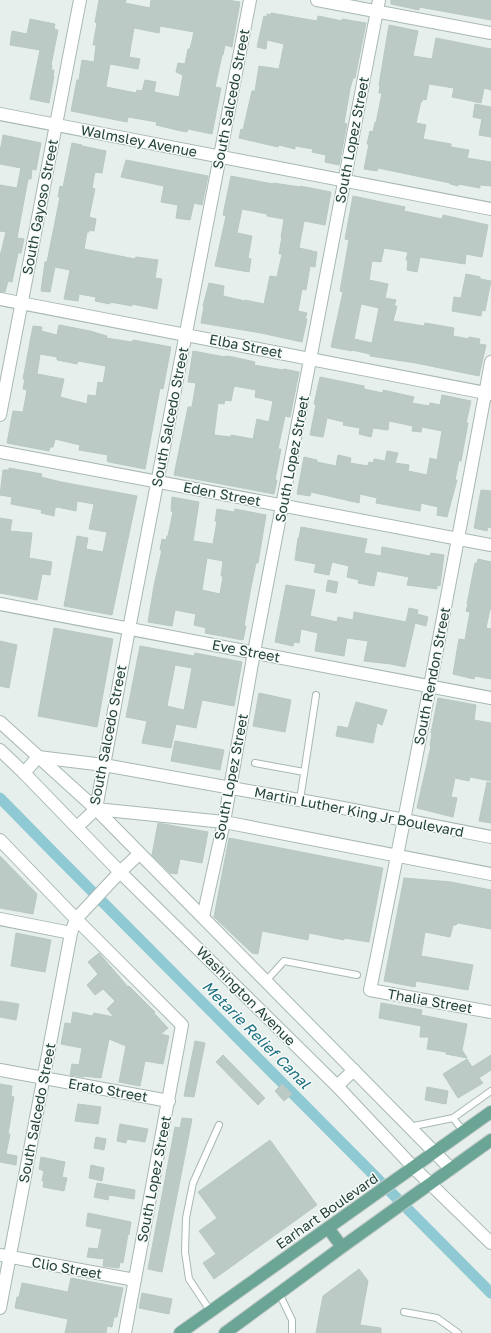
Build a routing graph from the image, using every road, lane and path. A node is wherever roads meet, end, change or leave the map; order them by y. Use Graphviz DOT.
graph roads {
  1 [pos="80,0"];
  2 [pos="250,0"];
  3 [pos="318,0"];
  4 [pos="378,6"];
  5 [pos="491,33"];
  6 [pos="0,114"];
  7 [pos="56,125"];
  8 [pos="220,156"];
  9 [pos="344,180"];
  10 [pos="491,209"];
  11 [pos="0,299"];
  12 [pos="22,303"];
  13 [pos="186,334"];
  14 [pos="311,359"];
  15 [pos="491,362"];
  16 [pos="488,393"];
  17 [pos="0,415"];
  18 [pos="0,452"];
  19 [pos="157,482"];
  20 [pos="282,506"];
  21 [pos="459,539"];
  22 [pos="491,545"];
  23 [pos="0,604"];
  24 [pos="129,629"];
  25 [pos="254,652"];
  26 [pos="429,687"];
  27 [pos="316,695"];
  28 [pos="491,698"];
  29 [pos="0,722"];
  30 [pos="0,750"];
  31 [pos="38,757"];
  32 [pos="255,763"];
  33 [pos="104,765"];
  34 [pos="304,772"];
  35 [pos="24,773"];
  36 [pos="230,788"];
  37 [pos="300,800"];
  38 [pos="96,809"];
  39 [pos="404,820"];
  40 [pos="224,822"];
  41 [pos="77,827"];
  42 [pos="491,837"];
  43 [pos="0,840"];
  44 [pos="139,854"];
  45 [pos="398,856"];
  46 [pos="120,872"];
  47 [pos="491,874"];
  48 [pos="203,917"];
  49 [pos="0,919"];
  50 [pos="76,919"];
  51 [pos="71,933"];
  52 [pos="357,974"];
  53 [pos="266,981"];
  54 [pos="370,990"];
  55 [pos="491,1012"];
  56 [pos="0,1070"];
  57 [pos="354,1070"];
  58 [pos="44,1078"];
  59 [pos="337,1086"];
  60 [pos="491,1091"];
  61 [pos="169,1101"];
  62 [pos="491,1112"];
  63 [pos="453,1118"];
  64 [pos="219,1125"];
  65 [pos="409,1127"];
  66 [pos="464,1132"];
  67 [pos="491,1140"];
  68 [pos="434,1153"];
  69 [pos="451,1169"];
  70 [pos="409,1171"];
  71 [pos="430,1183"];
  72 [pos="328,1228"];
  73 [pos="491,1243"];
  74 [pos="342,1247"];
  75 [pos="5,1256"];
  76 [pos="135,1280"];
  77 [pos="279,1293"];
  78 [pos="0,1308"];
  79 [pos="211,1312"];
  80 [pos="404,1312"];
  81 [pos="125,1333"];
  82 [pos="180,1333"];
  83 [pos="225,1333"];
  84 [pos="292,1333"];
  85 [pos="458,1333"];
  1 -- 7 [label="street, South Gayoso Street"];
  2 -- 8 [label="street, South Salcedo Street"];
  3 -- 4 [label="street"];
  4 -- 5 [label="street"];
  4 -- 9 [label="street, South Lopez Street"];
  6 -- 7 [label="street, Walmsley Avenue"];
  7 -- 8 [label="street, Walmsley Avenue"];
  7 -- 12 [label="street, South Gayoso Street"];
  8 -- 9 [label="street, Walmsley Avenue"];
  8 -- 13 [label="street, South Salcedo Street"];
  9 -- 10 [label="street, Walmsley Avenue"];
  9 -- 14 [label="street, South Lopez Street"];
  11 -- 12 [label="street, Elba Street"];
  12 -- 13 [label="street, Elba Street"];
  12 -- 17 [label="street, South Gayoso Street"];
  13 -- 14 [label="street, Elba Street"];
  13 -- 19 [label="street, South Salcedo Street"];
  14 -- 16 [label="street, Elba Street"];
  14 -- 20 [label="street, South Lopez Street"];
  15 -- 16 [label="street, South Rendon Street"];
  16 -- 21 [label="street, South Rendon Street"];
  18 -- 19 [label="street, Eden Street"];
  19 -- 20 [label="street, Eden Street"];
  19 -- 24 [label="street, South Salcedo Street"];
  20 -- 21 [label="street, Eden Street"];
  20 -- 25 [label="street, South Lopez Street"];
  21 -- 22 [label="street, Eden Street"];
  21 -- 26 [label="street, South Rendon Street"];
  23 -- 24 [label="street, Eve Street"];
  24 -- 25 [label="street, Eve Street"];
  24 -- 33 [label="street, South Salcedo Street"];
  25 -- 26 [label="street, Eve Street"];
  25 -- 36 [label="street, South Lopez Street"];
  26 -- 28 [label="street, Eve Street"];
  26 -- 39 [label="street, South Rendon Street"];
  27 -- 34 [label="lane"];
  29 -- 31 [label="street, Washington Avenue"];
  30 -- 35 [label="street, Washington Avenue"];
  31 -- 33 [label="street, Martin Luther King Jr Boulevard"];
  31 -- 35 [label="street"];
  31 -- 38 [label="street, Washington Avenue"];
  32 -- 34 [label="lane"];
  33 -- 36 [label="street, Martin Luther King Jr Boulevard"];
  33 -- 38 [label="street, South Salcedo Street"];
  34 -- 37 [label="lane"];
  35 -- 41 [label="street, Washington Avenue"];
  36 -- 37 [label="street, Martin Luther King Jr Boulevard"];
  36 -- 40 [label="street, South Lopez Street"];
  37 -- 39 [label="street, Martin Luther King Jr Boulevard"];
  38 -- 40 [label="street"];
  38 -- 41 [label="street, South Salcedo Street"];
  38 -- 44 [label="street, Washington Avenue"];
  39 -- 42 [label="street, Martin Luther King Jr Boulevard"];
  39 -- 45 [label="street, South Rendon Street"];
  40 -- 45 [label="street"];
  40 -- 48 [label="street, South Lopez Street"];
  41 -- 46 [label="street, Washington Avenue"];
  43 -- 50 [label="street"];
  44 -- 46 [label="street"];
  44 -- 48 [label="street, Washington Avenue"];
  45 -- 47 [label="street"];
  45 -- 54 [label="street, South Rendon Street"];
  46 -- 50 [label="street"];
  46 -- 59 [label="street, Washington Avenue"];
  48 -- 53 [label="street, Washington Avenue"];
  49 -- 51 [label="street"];
  50 -- 51 [label="street, South Salcedo Street"];
  50 -- 61 [label="street, South Lopez Street"];
  51 -- 58 [label="street, South Salcedo Street"];
  52 -- 53 [label="lane"];
  53 -- 57 [label="street, Washington Avenue"];
  54 -- 55 [label="street, Thalia Street"];
  56 -- 58 [label="street, Erato Street"];
  57 -- 59 [label="street"];
  57 -- 65 [label="street, Washington Avenue"];
  58 -- 61 [label="street, Erato Street"];
  58 -- 75 [label="street, South Salcedo Street"];
  59 -- 70 [label="street, Washington Avenue"];
  60 -- 63 [label="lane"];
  61 -- 76 [label="street, South Lopez Street"];
  62 -- 66 [label="main road, Earhart Boulevard"];
  63 -- 65 [label="lane"];
  63 -- 66 [label="lane"];
  64 -- 79 [label="lane"];
  65 -- 68 [label="street, Washington Avenue"];
  66 -- 68 [label="main road, Earhart Boulevard"];
  67 -- 69 [label="main road"];
  68 -- 69 [label="street, Washington Avenue"];
  68 -- 70 [label="main road, Earhart Boulevard"];
  69 -- 71 [label="main road"];
  70 -- 71 [label="street, Washington Avenue"];
  70 -- 72 [label="main road, Earhart Boulevard"];
  71 -- 73 [label="street, Washington Avenue"];
  71 -- 74 [label="main road"];
  72 -- 74 [label="main road"];
  72 -- 79 [label="main road, Earhart Boulevard"];
  74 -- 77 [label="main road"];
  75 -- 76 [label="street, Clio Street"];
  75 -- 78 [label="street, South Salcedo Street"];
  76 -- 81 [label="street, South Lopez Street"];
  77 -- 83 [label="main road"];
  77 -- 84 [label="lane"];
  79 -- 82 [label="main road, Earhart Boulevard"];
  80 -- 85 [label="lane"];
}
